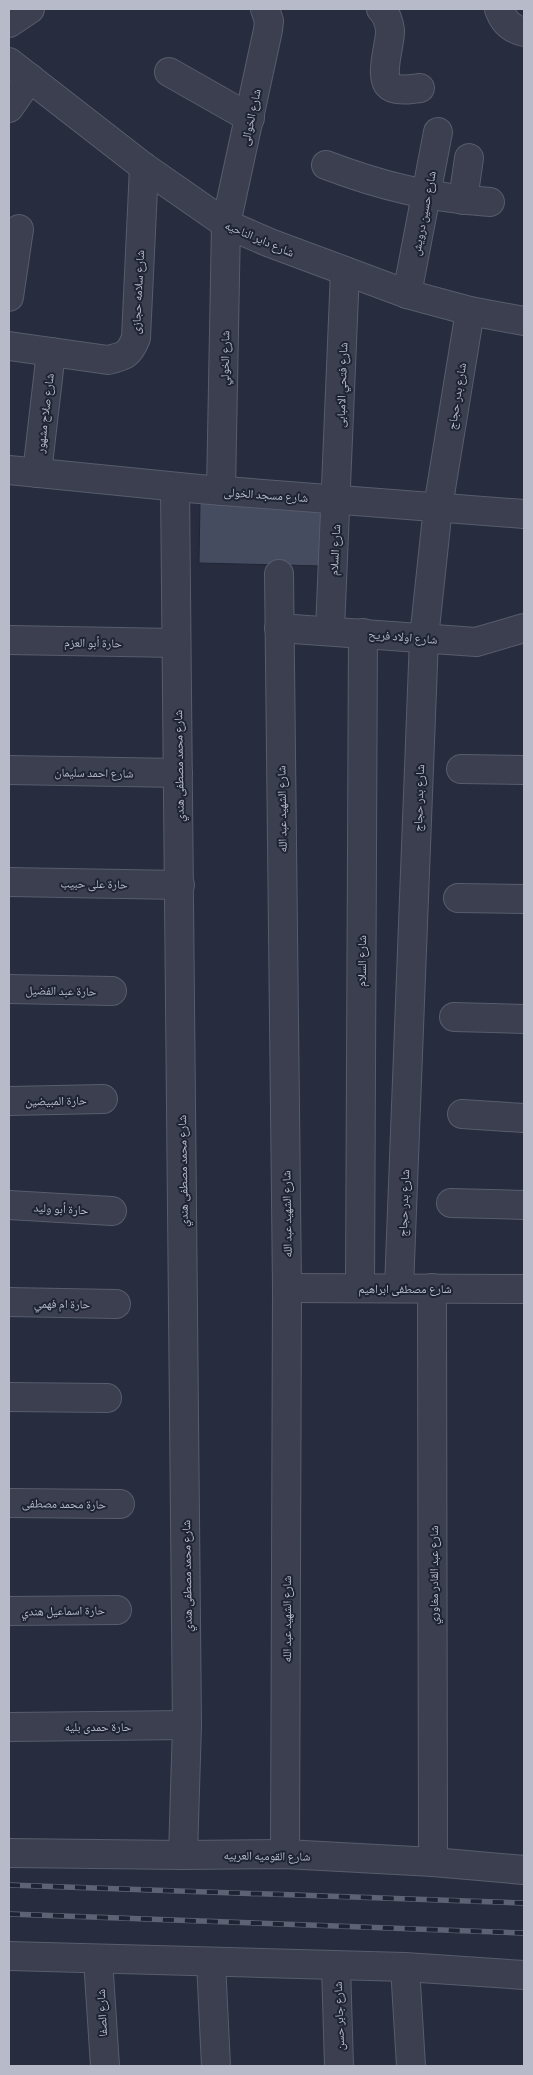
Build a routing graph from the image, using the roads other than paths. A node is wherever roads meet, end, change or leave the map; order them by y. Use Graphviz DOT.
graph roads {
  1 [pos="30,9"];
  2 [pos="265,9"];
  3 [pos="381,9"];
  4 [pos="499,9"];
  5 [pos="9,23"];
  6 [pos="524,32"];
  7 [pos="9,62"];
  8 [pos="168,72"];
  9 [pos="30,78"];
  10 [pos="420,88"];
  11 [pos="9,108"];
  12 [pos="250,118"];
  13 [pos="438,132"];
  14 [pos="469,158"];
  15 [pos="326,165"];
  16 [pos="144,168"];
  17 [pos="426,195"];
  18 [pos="462,200"];
  19 [pos="490,202"];
  20 [pos="226,224"];
  21 [pos="19,229"];
  22 [pos="345,271"];
  23 [pos="407,294"];
  24 [pos="9,296"];
  25 [pos="470,311"];
  26 [pos="524,321"];
  27 [pos="9,346"];
  28 [pos="51,352"];
  29 [pos="9,470"];
  30 [pos="37,473"];
  31 [pos="175,487"];
  32 [pos="221,491"];
  33 [pos="337,500"];
  34 [pos="438,507"];
  35 [pos="524,514"];
  36 [pos="279,574"];
  37 [pos="280,628"];
  38 [pos="524,628"];
  39 [pos="330,630"];
  40 [pos="363,633"];
  41 [pos="424,638"];
  42 [pos="9,640"];
  43 [pos="176,643"];
  44 [pos="461,769"];
  45 [pos="9,770"];
  46 [pos="524,770"];
  47 [pos="178,773"];
  48 [pos="9,882"];
  49 [pos="180,885"];
  50 [pos="458,898"];
  51 [pos="524,899"];
  52 [pos="9,989"];
  53 [pos="112,991"];
  54 [pos="454,1017"];
  55 [pos="524,1019"];
  56 [pos="103,1099"];
  57 [pos="9,1101"];
  58 [pos="462,1114"];
  59 [pos="524,1118"];
  60 [pos="452,1203"];
  61 [pos="9,1205"];
  62 [pos="524,1205"];
  63 [pos="112,1211"];
  64 [pos="286,1288"];
  65 [pos="360,1288"];
  66 [pos="400,1288"];
  67 [pos="432,1288"];
  68 [pos="524,1289"];
  69 [pos="9,1302"];
  70 [pos="116,1304"];
  71 [pos="9,1397"];
  72 [pos="107,1398"];
  73 [pos="9,1503"];
  74 [pos="120,1504"];
  75 [pos="117,1610"];
  76 [pos="9,1611"];
  77 [pos="187,1726"];
  78 [pos="9,1727"];
  79 [pos="9,1853"];
  80 [pos="285,1854"];
  81 [pos="183,1855"];
  82 [pos="433,1862"];
  83 [pos="524,1870"];
  84 [pos="9,1956"];
  85 [pos="98,1959"];
  86 [pos="211,1962"];
  87 [pos="336,1966"];
  88 [pos="405,1967"];
  89 [pos="524,1974"];
  90 [pos="105,2066"];
  91 [pos="216,2066"];
  92 [pos="339,2066"];
  93 [pos="412,2066"];
  1 -- 5 [label="street"];
  2 -- 12 [label="street, شارع الخوالى"];
  3 -- 10 [label="street"];
  4 -- 6 [label="street"];
  7 -- 9 [label="street, شارع داير الناحيه"];
  8 -- 12 [label="street"];
  9 -- 11 [label="street"];
  9 -- 16 [label="street, شارع داير الناحيه"];
  12 -- 20 [label="street, شارع الخوالى"];
  13 -- 17 [label="street, شارع حسين درويش"];
  14 -- 18 [label="street"];
  15 -- 17 [label="street"];
  16 -- 20 [label="street, شارع داير الناحيه"];
  16 -- 28 [label="street, شارع سلامه حجازى"];
  17 -- 18 [label="street"];
  17 -- 23 [label="street, شارع حسين درويش"];
  18 -- 19 [label="street"];
  20 -- 22 [label="street, شارع داير الناحيه"];
  20 -- 32 [label="street, شارع الخولي"];
  21 -- 24 [label="street"];
  22 -- 23 [label="street, شارع داير الناحيه"];
  22 -- 33 [label="street, شارع فتحي الامبابى"];
  23 -- 25 [label="street, شارع داير الناحيه"];
  25 -- 26 [label="street, شارع داير الناحيه"];
  25 -- 34 [label="street, شارع بدر حجاج"];
  27 -- 28 [label="street, شارع سلامه حجازى"];
  28 -- 30 [label="street, شارع صلاح مشهور"];
  29 -- 30 [label="street, شارع مسجد الخولى"];
  30 -- 31 [label="street, شارع مسجد الخولى"];
  31 -- 32 [label="street, شارع مسجد الخولى"];
  31 -- 43 [label="street, شارع محمد مصطفى هندي"];
  32 -- 33 [label="street, شارع مسجد الخولى"];
  33 -- 34 [label="street, شارع مسجد الخولى"];
  33 -- 39 [label="street, شارع السلام"];
  34 -- 35 [label="street, شارع مسجد الخولى"];
  34 -- 41 [label="street, شارع بدر حجاج"];
  36 -- 37 [label="street, شارع الشهيد عبد الله"];
  37 -- 39 [label="street, شارع اولاد فريح"];
  37 -- 64 [label="street, شارع الشهيد عبد الله"];
  38 -- 41 [label="street, شارع اولاد فريح"];
  39 -- 40 [label="street, شارع اولاد فريح"];
  40 -- 41 [label="street, شارع اولاد فريح"];
  40 -- 65 [label="street, شارع السلام"];
  41 -- 66 [label="street, شارع بدر حجاج"];
  42 -- 43 [label="street, حارة أبو العزم"];
  43 -- 47 [label="street, شارع محمد مصطفى هندي"];
  44 -- 46 [label="street"];
  45 -- 47 [label="street, شارع احمد سليمان"];
  47 -- 49 [label="street, شارع محمد مصطفى هندي"];
  48 -- 49 [label="street, حارة على حبيب"];
  49 -- 77 [label="street, شارع محمد مصطفى هندي"];
  50 -- 51 [label="street"];
  52 -- 53 [label="street, حارة عبد الفضيل"];
  54 -- 55 [label="street"];
  56 -- 57 [label="street, حارة المبيضين"];
  58 -- 59 [label="street"];
  60 -- 62 [label="street"];
  61 -- 63 [label="street, حارة أبو وليد"];
  64 -- 65 [label="street, شارع مصطفى ابراهيم"];
  64 -- 80 [label="street, شارع الشهيد عبد الله"];
  65 -- 66 [label="street, شارع مصطفى ابراهيم"];
  66 -- 67 [label="street, شارع مصطفى ابراهيم"];
  67 -- 68 [label="street, شارع مصطفى ابراهيم"];
  67 -- 82 [label="street, شارع عبد القادر مغاوري"];
  69 -- 70 [label="street, حارة ام فهمي"];
  71 -- 72 [label="street"];
  73 -- 74 [label="street, حارة محمد مصطفى"];
  75 -- 76 [label="street, حارة اسماعيل هندي"];
  77 -- 78 [label="street, حارة حمدى بليه"];
  77 -- 81 [label="street, شارع محمد مصطفى هندي"];
  79 -- 81 [label="street, شارع القوميه العربيه"];
  80 -- 81 [label="street, شارع القوميه العربيه"];
  80 -- 82 [label="street, شارع القوميه العربيه"];
  82 -- 83 [label="street, شارع القوميه العربيه"];
  84 -- 85 [label="street"];
  85 -- 86 [label="street"];
  85 -- 90 [label="street, شارع الصفا"];
  86 -- 87 [label="street"];
  86 -- 91 [label="street"];
  87 -- 88 [label="street"];
  87 -- 92 [label="street, شارع جابر حسن"];
  88 -- 89 [label="street"];
  88 -- 93 [label="street"];
}
